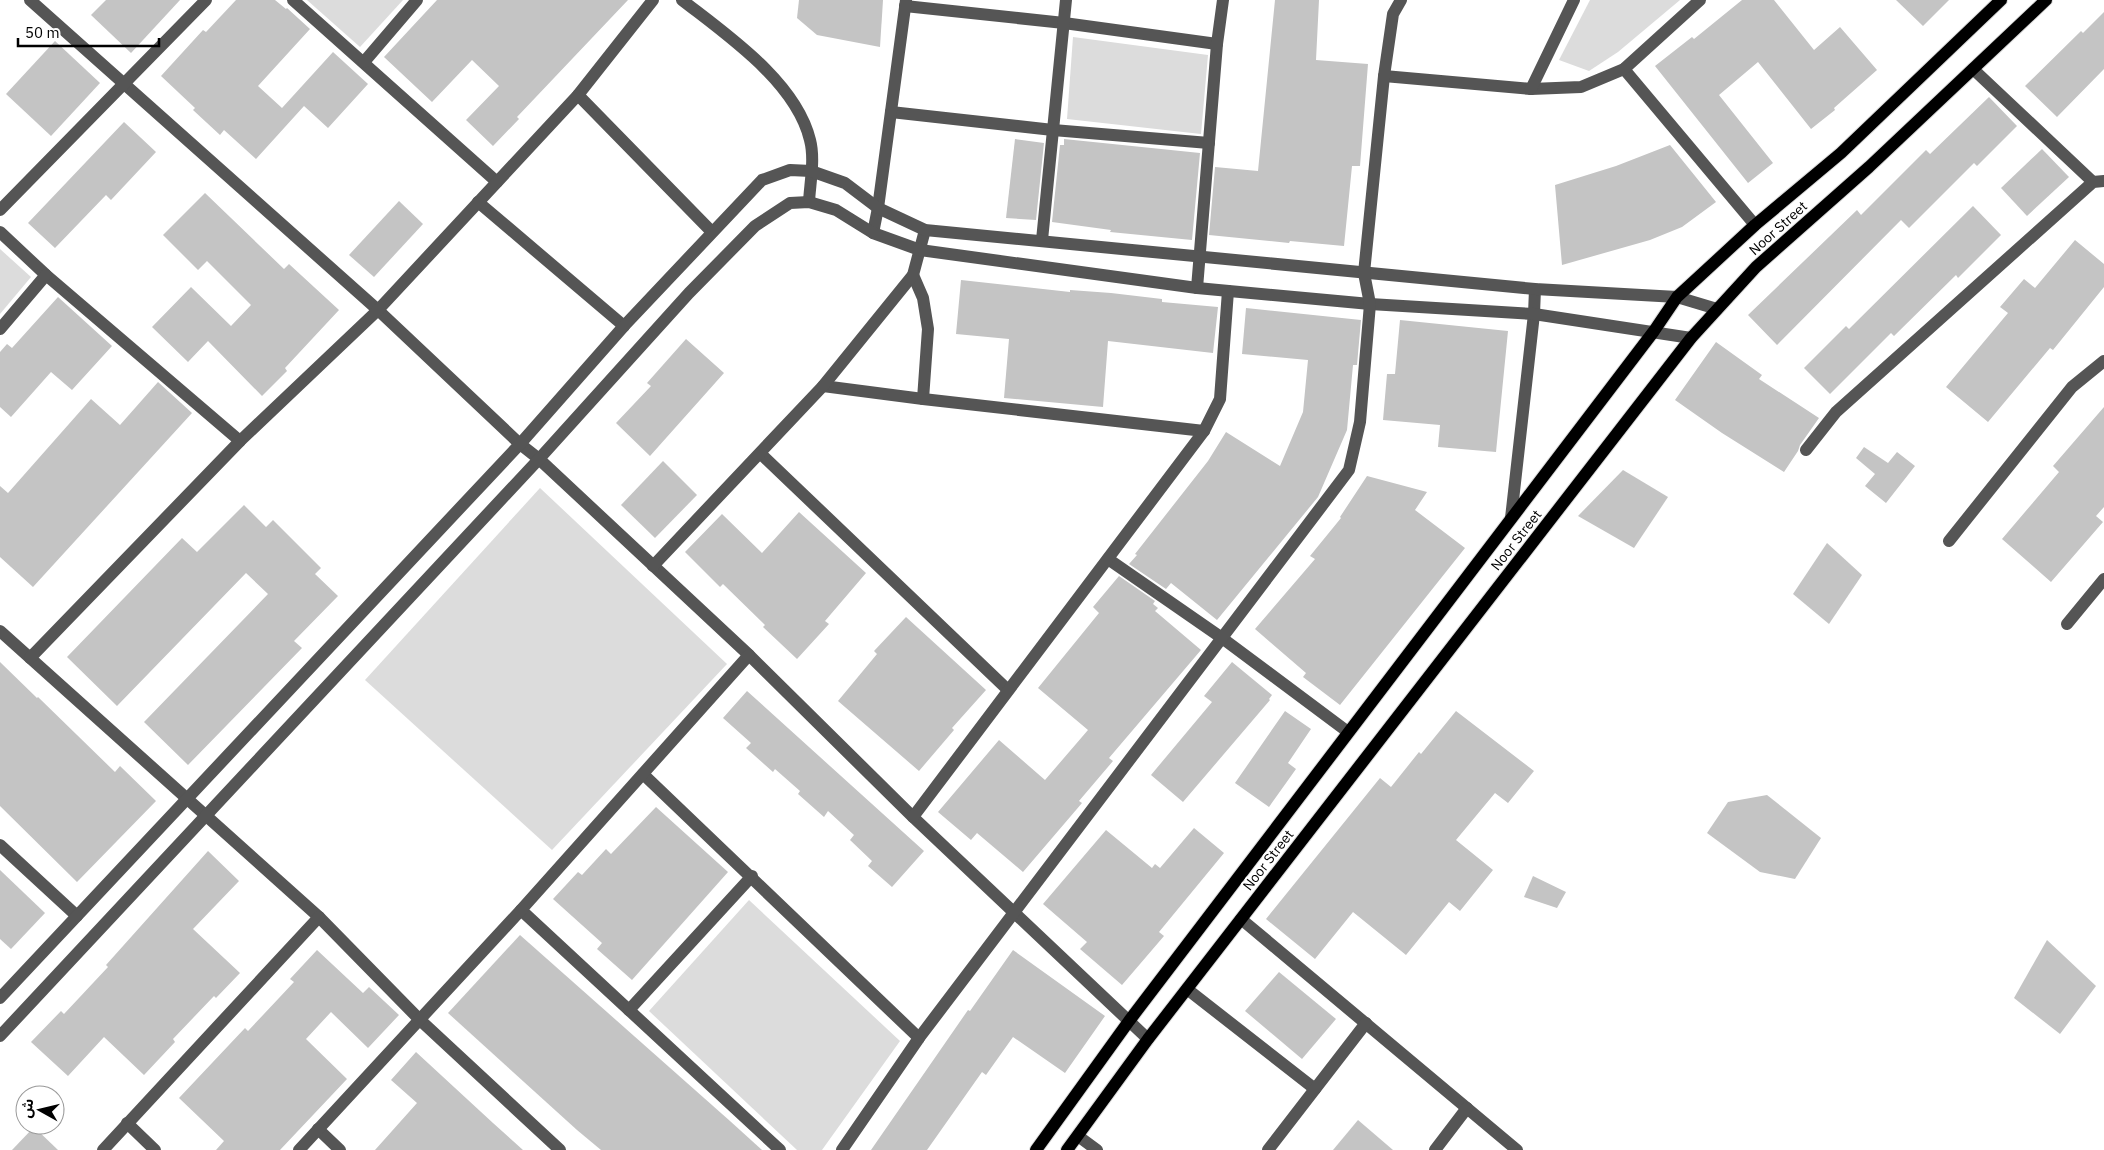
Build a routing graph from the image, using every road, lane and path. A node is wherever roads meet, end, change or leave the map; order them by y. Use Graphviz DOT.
graph roads {
  1 [pos="30,0"];
  2 [pos="206,0"];
  3 [pos="293,0"];
  4 [pos="417,0"];
  5 [pos="653,0"];
  6 [pos="682,0"];
  7 [pos="1066,0"];
  8 [pos="1223,0"];
  9 [pos="1401,0"];
  10 [pos="1574,0"];
  11 [pos="1700,0"];
  12 [pos="2001,0"];
  13 [pos="2046,0"];
  14 [pos="906,3"];
  15 [pos="1064,23"];
  16 [pos="1217,44"];
  17 [pos="364,62"];
  18 [pos="1624,69"];
  19 [pos="1972,70"];
  20 [pos="1384,76"];
  21 [pos="125,84"];
  22 [pos="1531,89"];
  23 [pos="578,96"];
  24 [pos="891,112"];
  25 [pos="1053,130"];
  26 [pos="1209,143"];
  27 [pos="811,171"];
  28 [pos="497,182"];
  29 [pos="2099,182"];
  30 [pos="478,202"];
  31 [pos="809,202"];
  32 [pos="878,208"];
  33 [pos="0,210"];
  34 [pos="1755,225"];
  35 [pos="925,230"];
  36 [pos="711,231"];
  37 [pos="0,232"];
  38 [pos="873,233"];
  39 [pos="1042,240"];
  40 [pos="920,250"];
  41 [pos="1201,256"];
  42 [pos="1364,272"];
  43 [pos="46,275"];
  44 [pos="913,276"];
  45 [pos="1197,288"];
  46 [pos="1535,289"];
  47 [pos="1228,291"];
  48 [pos="1677,297"];
  49 [pos="1370,304"];
  50 [pos="378,310"];
  51 [pos="1717,310"];
  52 [pos="1534,314"];
  53 [pos="624,326"];
  54 [pos="0,329"];
  55 [pos="1654,331"];
  56 [pos="1691,338"];
  57 [pos="2104,361"];
  58 [pos="823,386"];
  59 [pos="923,400"];
  60 [pos="1204,431"];
  61 [pos="240,441"];
  62 [pos="520,444"];
  63 [pos="1806,450"];
  64 [pos="761,454"];
  65 [pos="539,459"];
  66 [pos="1511,518"];
  67 [pos="1949,540"];
  68 [pos="1108,559"];
  69 [pos="653,566"];
  70 [pos="2104,578"];
  71 [pos="2067,624"];
  72 [pos="0,631"];
  73 [pos="1222,638"];
  74 [pos="749,655"];
  75 [pos="30,658"];
  76 [pos="1008,690"];
  77 [pos="1348,732"];
  78 [pos="643,774"];
  79 [pos="188,799"];
  80 [pos="205,817"];
  81 [pos="913,817"];
  82 [pos="0,845"];
  83 [pos="752,876"];
  84 [pos="521,910"];
  85 [pos="1014,914"];
  86 [pos="77,916"];
  87 [pos="319,917"];
  88 [pos="1241,919"];
  89 [pos="1187,989"];
  90 [pos="0,998"];
  91 [pos="629,1010"];
  92 [pos="419,1019"];
  93 [pos="1129,1021"];
  94 [pos="1366,1023"];
  95 [pos="0,1036"];
  96 [pos="919,1038"];
  97 [pos="1148,1039"];
  98 [pos="1315,1090"];
  99 [pos="1467,1108"];
  100 [pos="127,1123"];
  101 [pos="318,1129"];
  102 [pos="1078,1136"];
  103 [pos="103,1150"];
  104 [pos="155,1150"];
  105 [pos="299,1150"];
  106 [pos="340,1150"];
  107 [pos="560,1150"];
  108 [pos="780,1150"];
  109 [pos="842,1150"];
  110 [pos="1036,1150"];
  111 [pos="1067,1150"];
  112 [pos="1097,1150"];
  113 [pos="1268,1150"];
  114 [pos="1435,1150"];
  115 [pos="1517,1150"];
  1 -- 21 [label="street"];
  2 -- 21 [label="street"];
  3 -- 17 [label="street"];
  4 -- 17 [label="street"];
  5 -- 23 [label="street"];
  6 -- 27 [label="street"];
  7 -- 15 [label="street"];
  8 -- 16 [label="street"];
  9 -- 20 [label="street"];
  10 -- 22 [label="street"];
  11 -- 18 [label="street"];
  12 -- 34 [label="main road, Noor Street"];
  13 -- 19 [label="main road, Noor Street"];
  14 -- 15 [label="street"];
  14 -- 24 [label="street"];
  15 -- 16 [label="street"];
  15 -- 25 [label="street"];
  16 -- 26 [label="street"];
  17 -- 28 [label="street"];
  18 -- 22 [label="street"];
  18 -- 34 [label="street"];
  19 -- 29 [label="street"];
  19 -- 51 [label="main road, Noor Street"];
  20 -- 22 [label="street"];
  20 -- 42 [label="street"];
  21 -- 33 [label="street"];
  21 -- 50 [label="street"];
  23 -- 28 [label="street"];
  23 -- 36 [label="street"];
  24 -- 25 [label="street"];
  24 -- 32 [label="street"];
  25 -- 26 [label="street"];
  25 -- 39 [label="street"];
  26 -- 41 [label="street"];
  27 -- 31 [label="street"];
  27 -- 32 [label="street"];
  27 -- 36 [label="street"];
  28 -- 30 [label="street"];
  29 -- 63 [label="street"];
  30 -- 50 [label="street"];
  30 -- 53 [label="street"];
  31 -- 38 [label="street"];
  31 -- 65 [label="street"];
  32 -- 35 [label="street"];
  32 -- 38 [label="street"];
  34 -- 48 [label="main road, Noor Street"];
  35 -- 39 [label="street"];
  35 -- 40 [label="street"];
  36 -- 53 [label="street"];
  37 -- 43 [label="street"];
  38 -- 40 [label="street"];
  39 -- 41 [label="street"];
  40 -- 44 [label="street"];
  40 -- 45 [label="street"];
  41 -- 42 [label="street"];
  41 -- 45 [label="street"];
  42 -- 46 [label="street"];
  42 -- 49 [label="street"];
  43 -- 54 [label="street"];
  43 -- 61 [label="street"];
  44 -- 58 [label="street"];
  44 -- 59 [label="street"];
  45 -- 47 [label="street"];
  46 -- 48 [label="street"];
  46 -- 52 [label="street"];
  47 -- 49 [label="street"];
  47 -- 60 [label="street"];
  48 -- 51 [label="street"];
  48 -- 55 [label="main road, Noor Street"];
  49 -- 52 [label="street"];
  49 -- 73 [label="street"];
  50 -- 61 [label="street"];
  50 -- 62 [label="street"];
  51 -- 56 [label="main road, Noor Street"];
  52 -- 55 [label="street"];
  52 -- 66 [label="street"];
  53 -- 62 [label="street"];
  55 -- 56 [label="street"];
  55 -- 66 [label="main road, Noor Street"];
  56 -- 88 [label="main road, Noor Street"];
  57 -- 67 [label="street"];
  58 -- 59 [label="street"];
  58 -- 64 [label="street"];
  59 -- 60 [label="street"];
  60 -- 68 [label="street"];
  61 -- 75 [label="street"];
  62 -- 65 [label="street"];
  62 -- 79 [label="street"];
  64 -- 69 [label="street"];
  64 -- 76 [label="street"];
  65 -- 69 [label="street"];
  65 -- 80 [label="street"];
  66 -- 77 [label="main road, Noor Street"];
  68 -- 73 [label="street"];
  68 -- 76 [label="street"];
  69 -- 74 [label="street"];
  70 -- 71 [label="street"];
  72 -- 75 [label="street"];
  73 -- 77 [label="street"];
  73 -- 85 [label="street"];
  74 -- 78 [label="street"];
  74 -- 81 [label="street"];
  75 -- 79 [label="street"];
  76 -- 81 [label="street"];
  77 -- 93 [label="main road, Noor Street"];
  78 -- 83 [label="street"];
  78 -- 84 [label="street"];
  79 -- 80 [label="street"];
  79 -- 86 [label="street"];
  80 -- 87 [label="street"];
  80 -- 95 [label="street"];
  81 -- 85 [label="street"];
  82 -- 86 [label="street"];
  83 -- 91 [label="street"];
  83 -- 96 [label="street"];
  84 -- 91 [label="street"];
  84 -- 92 [label="street"];
  85 -- 93 [label="street"];
  85 -- 96 [label="street"];
  86 -- 90 [label="street"];
  87 -- 92 [label="street"];
  87 -- 100 [label="street"];
  88 -- 89 [label="main road, Noor Street"];
  88 -- 94 [label="street"];
  89 -- 97 [label="main road, Noor Street"];
  89 -- 98 [label="street"];
  91 -- 108 [label="street"];
  92 -- 101 [label="street"];
  92 -- 107 [label="street"];
  93 -- 97 [label="street"];
  93 -- 110 [label="main road, Noor Street"];
  94 -- 98 [label="street"];
  94 -- 99 [label="street"];
  96 -- 109 [label="street"];
  97 -- 102 [label="main road, Noor Street"];
  98 -- 113 [label="street"];
  99 -- 114 [label="street"];
  99 -- 115 [label="street"];
  100 -- 103 [label="street"];
  100 -- 104 [label="street"];
  101 -- 105 [label="street"];
  101 -- 106 [label="street"];
  102 -- 111 [label="main road, Noor Street"];
  102 -- 112 [label="street"];
}
